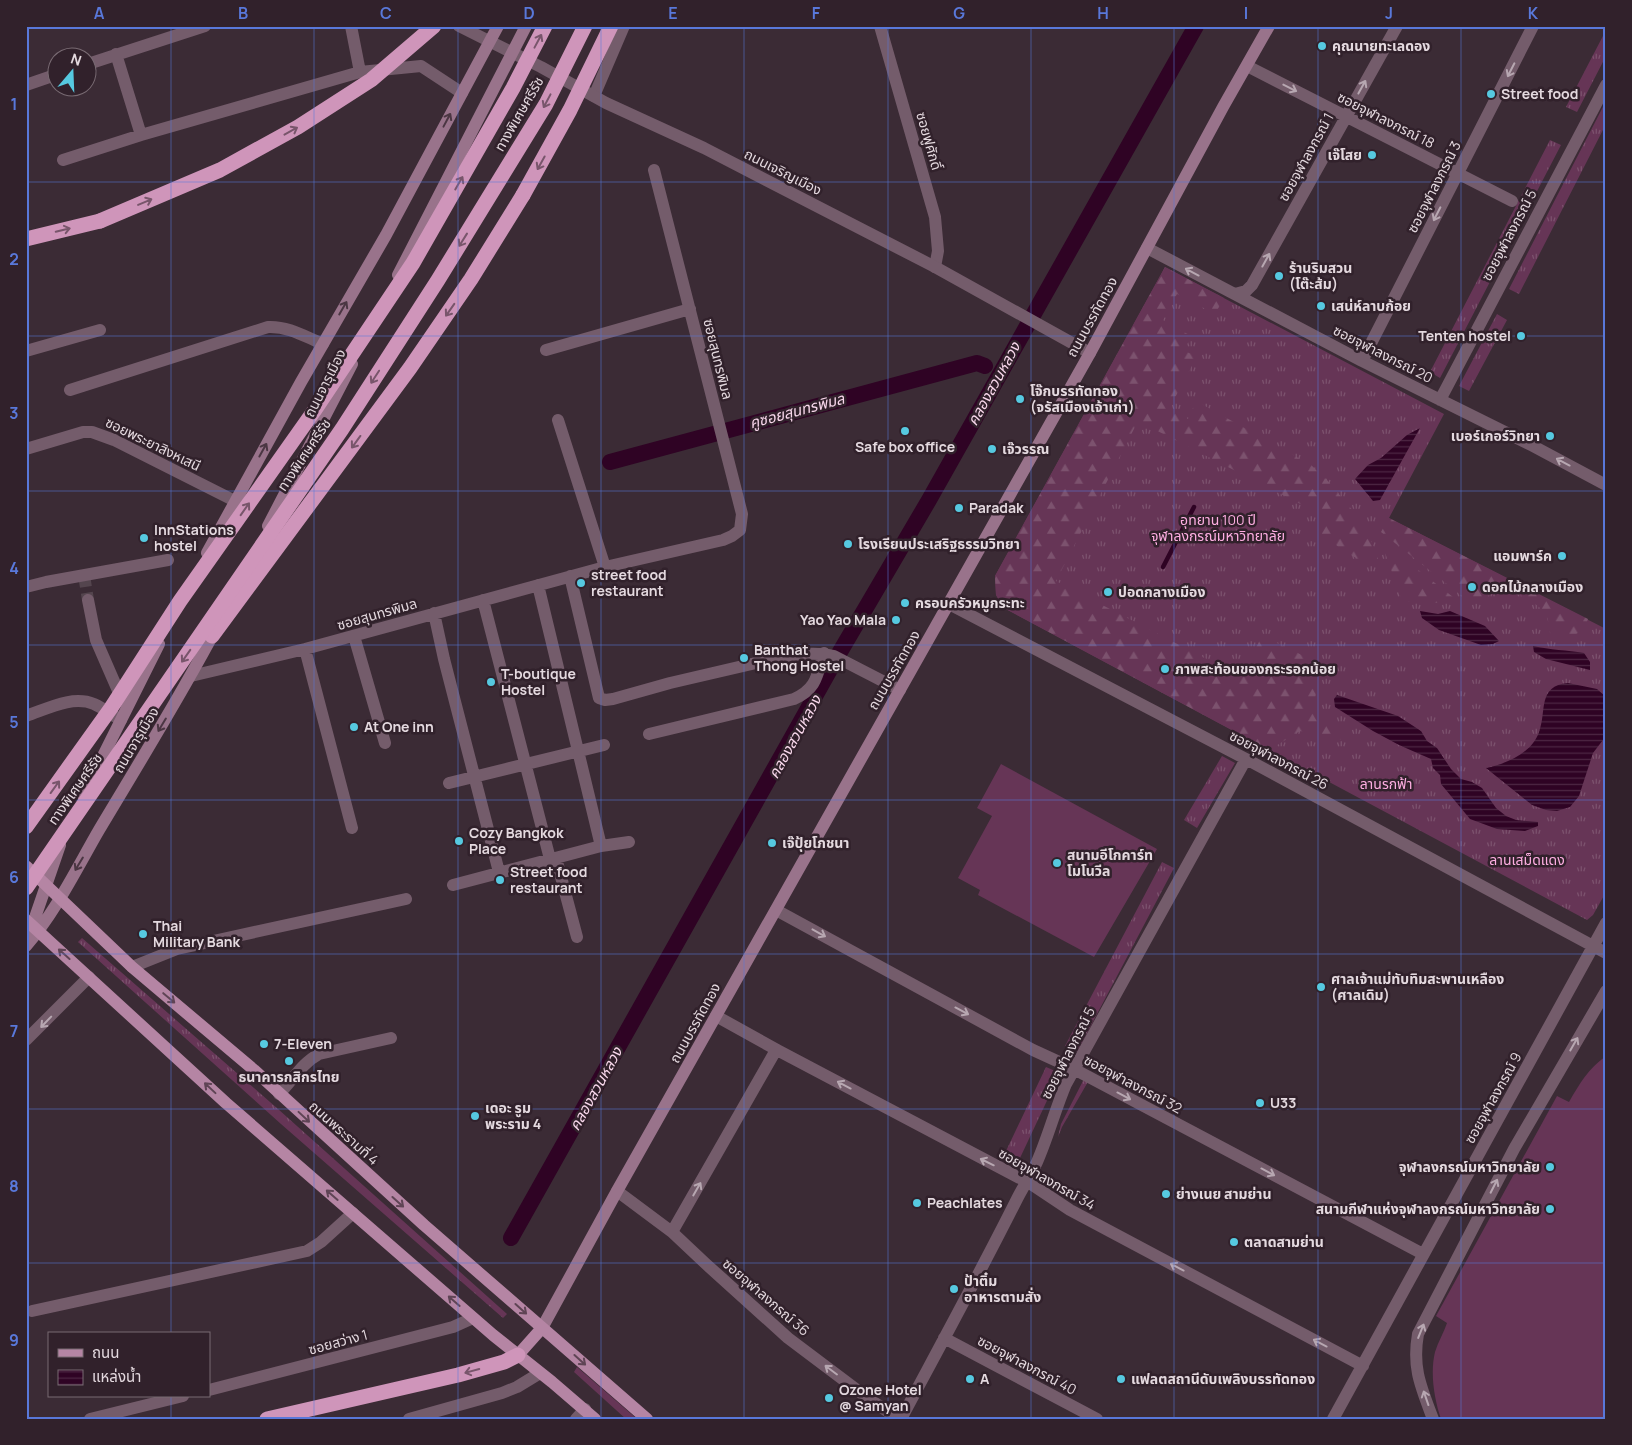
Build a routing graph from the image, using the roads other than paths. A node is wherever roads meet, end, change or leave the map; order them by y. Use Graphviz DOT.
graph roads {
  1 [pos="205,26"];
  2 [pos="351,26"];
  3 [pos="434,26"];
  4 [pos="459,26"];
  5 [pos="498,26"];
  6 [pos="526,26"];
  7 [pos="545,26"];
  8 [pos="585,26"];
  9 [pos="611,26"];
  10 [pos="624,26"];
  11 [pos="880,26"];
  12 [pos="1269,26"];
  13 [pos="1396,26"];
  14 [pos="1533,26"];
  15 [pos="489,42"];
  16 [pos="512,53"];
  17 [pos="116,54"];
  18 [pos="98,60"];
  19 [pos="1247,66"];
  20 [pos="360,72"];
  21 [pos="48,77"];
  22 [pos="26,84"];
  23 [pos="1606,84"];
  24 [pos="462,93"];
  25 [pos="594,96"];
  26 [pos="1346,116"];
  27 [pos="141,135"];
  28 [pos="63,160"];
  29 [pos="654,170"];
  30 [pos="1457,174"];
  31 [pos="1512,201"];
  32 [pos="26,240"];
  33 [pos="1147,248"];
  34 [pos="935,266"];
  35 [pos="1236,294"];
  36 [pos="690,309"];
  37 [pos="100,330"];
  38 [pos="322,344"];
  39 [pos="546,350"];
  40 [pos="26,351"];
  41 [pos="1090,352"];
  42 [pos="1362,361"];
  43 [pos="70,390"];
  44 [pos="1440,400"];
  45 [pos="558,420"];
  46 [pos="26,449"];
  47 [pos="1606,485"];
  48 [pos="235,501"];
  49 [pos="168,560"];
  50 [pos="605,567"];
  51 [pos="570,576"];
  52 [pos="538,585"];
  53 [pos="26,587"];
  54 [pos="88,600"];
  55 [pos="483,600"];
  56 [pos="949,604"];
  57 [pos="434,613"];
  58 [pos="212,636"];
  59 [pos="354,636"];
  60 [pos="305,649"];
  61 [pos="829,654"];
  62 [pos="191,676"];
  63 [pos="900,690"];
  64 [pos="124,714"];
  65 [pos="26,716"];
  66 [pos="649,734"];
  67 [pos="385,742"];
  68 [pos="604,745"];
  69 [pos="577,752"];
  70 [pos="1246,759"];
  71 [pos="525,764"];
  72 [pos="474,778"];
  73 [pos="449,783"];
  74 [pos="26,827"];
  75 [pos="352,828"];
  76 [pos="629,842"];
  77 [pos="601,846"];
  78 [pos="553,859"];
  79 [pos="26,866"];
  80 [pos="499,872"];
  81 [pos="46,884"];
  82 [pos="453,885"];
  83 [pos="26,888"];
  84 [pos="59,897"];
  85 [pos="406,899"];
  86 [pos="776,910"];
  87 [pos="1606,923"];
  88 [pos="32,926"];
  89 [pos="578,938"];
  90 [pos="26,944"];
  91 [pos="1593,946"];
  92 [pos="1606,953"];
  93 [pos="132,966"];
  94 [pos="89,977"];
  95 [pos="1606,991"];
  96 [pos="716,1016"];
  97 [pos="391,1038"];
  98 [pos="26,1040"];
  99 [pos="776,1050"];
  100 [pos="1074,1070"];
  101 [pos="278,1094"];
  102 [pos="1026,1182"];
  103 [pos="617,1191"];
  104 [pos="353,1213"];
  105 [pos="672,1232"];
  106 [pos="1423,1254"];
  107 [pos="32,1311"];
  108 [pos="473,1318"];
  109 [pos="542,1328"];
  110 [pos="944,1338"];
  111 [pos="518,1355"];
  112 [pos="1363,1366"];
  113 [pos="540,1373"];
  114 [pos="210,1390"];
  115 [pos="175,1398"];
  116 [pos="580,1414"];
  117 [pos="90,1419"];
  118 [pos="267,1419"];
  119 [pos="410,1419"];
  120 [pos="595,1419"];
  121 [pos="647,1419"];
  122 [pos="900,1419"];
  123 [pos="1097,1419"];
  124 [pos="1333,1419"];
  125 [pos="1433,1419"];
  1 -- 17 [label="street"];
  2 -- 20 [label="street"];
  32 -- 3 [label="highway, one-way, bridge"];
  4 -- 15 [label="street, ถนนเจริญเมือง"];
  5 -- 15 [label="main road, ถนนจารุเมือง"];
  6 -- 16 [label="main road, ถนนจารุเมือง"];
  74 -- 7 [label="highway, ทางพิเศษศรีรัช, one-way, bridge"];
  8 -- 83 [label="highway, ทางพิเศษศรีรัช, one-way, bridge"];
  9 -- 58 [label="highway, one-way, bridge"];
  10 -- 25 [label="street"];
  11 -- 34 [label="street, ซอยฟูศักดิ์"];
  12 -- 19 [label="main road, ถนนบรรทัดทอง"];
  26 -- 13 [label="street, ซอยจุฬาลงกรณ์ 1, one-way"];
  14 -- 30 [label="street, ซอยจุฬาลงกรณ์ 3, one-way"];
  15 -- 16 [label="street, ถนนเจริญเมือง"];
  15 -- 24 [label="main road, ถนนจารุเมือง"];
  16 -- 25 [label="street, ถนนเจริญเมือง"];
  16 -- 58 [label="main road, ถนนจารุเมือง"];
  17 -- 18 [label="street"];
  17 -- 27 [label="street"];
  19 -- 26 [label="street, ซอยจุฬาลงกรณ์ 18, one-way"];
  19 -- 33 [label="main road, ถนนบรรทัดทอง"];
  20 -- 24 [label="street"];
  20 -- 27 [label="street"];
  21 -- 22 [label="street"];
  23 -- 44 [label="street, ซอยจุฬาลงกรณ์ 5"];
  38 -- 24 [label="main road, ถนนจารุเมือง, one-way"];
  25 -- 34 [label="street, ถนนเจริญเมือง"];
  26 -- 30 [label="street, ซอยจุฬาลงกรณ์ 18"];
  35 -- 26 [label="street, ซอยจุฬาลงกรณ์ 1, one-way"];
  27 -- 28 [label="street"];
  29 -- 36 [label="street, ซอยสุนทรพิมล"];
  30 -- 31 [label="street, ซอยจุฬาลงกรณ์ 18"];
  30 -- 42 [label="street, ซอยจุฬาลงกรณ์ 3, one-way"];
  35 -- 33 [label="street, ซอยจุฬาลงกรณ์ 20, one-way"];
  33 -- 41 [label="main road, ถนนบรรทัดทอง"];
  34 -- 41 [label="street, ถนนเจริญเมือง"];
  35 -- 42 [label="street, ซอยจุฬาลงกรณ์ 20"];
  36 -- 39 [label="street"];
  36 -- 50 [label="street, ซอยสุนทรพิมล"];
  37 -- 40 [label="street"];
  38 -- 43 [label="street"];
  48 -- 38 [label="main road, ถนนจารุเมือง, one-way"];
  41 -- 56 [label="main road, ถนนบรรทัดทอง"];
  42 -- 44 [label="street, ซอยจุฬาลงกรณ์ 20"];
  47 -- 44 [label="street, ซอยจุฬาลงกรณ์ 20, one-way"];
  45 -- 50 [label="street"];
  46 -- 48 [label="street, ซอยพระยาสิงหเสนี"];
  48 -- 64 [label="main road, ถนนจารุเมือง"];
  49 -- 53 [label="street"];
  50 -- 51 [label="street, ซอยสุนทรพิมล"];
  51 -- 52 [label="street, ซอยสุนทรพิมล"];
  51 -- 61 [label="street"];
  52 -- 55 [label="street, ซอยสุนทรพิมล"];
  52 -- 69 [label="street"];
  54 -- 64 [label="street"];
  55 -- 57 [label="street, ซอยสุนทรพิมล"];
  55 -- 71 [label="street"];
  56 -- 63 [label="main road, ถนนบรรทัดทอง"];
  56 -- 70 [label="street, ซอยจุฬาลงกรณ์ 26"];
  57 -- 59 [label="street, ซอยสุนทรพิมล"];
  57 -- 72 [label="street"];
  58 -- 62 [label="main road, ถนนจารุเมือง"];
  59 -- 60 [label="street, ซอยสุนทรพิมล"];
  59 -- 67 [label="street"];
  60 -- 62 [label="street, ซอยสุนทรพิมล"];
  60 -- 75 [label="street"];
  61 -- 63 [label="street"];
  61 -- 66 [label="street"];
  62 -- 84 [label="main road, ถนนจารุเมือง, one-way"];
  63 -- 86 [label="main road, ถนนบรรทัดทอง"];
  64 -- 65 [label="street"];
  64 -- 81 [label="main road, ถนนจารุเมือง"];
  68 -- 69 [label="street"];
  69 -- 71 [label="street"];
  69 -- 77 [label="street"];
  70 -- 91 [label="street, ซอยจุฬาลงกรณ์ 26"];
  70 -- 100 [label="street, ซอยจุฬาลงกรณ์ 5"];
  71 -- 72 [label="street"];
  71 -- 78 [label="street"];
  72 -- 73 [label="street"];
  72 -- 80 [label="street"];
  76 -- 77 [label="street"];
  77 -- 78 [label="street"];
  78 -- 80 [label="street"];
  78 -- 89 [label="street"];
  79 -- 81 [label="main road, ถนนพระรามที่ 4"];
  80 -- 82 [label="street"];
  81 -- 84 [label="main road, ถนนพระรามที่ 4"];
  81 -- 88 [label="main road, ถนนจารุเมือง"];
  84 -- 88 [label="main road, ถนนจารุเมือง"];
  84 -- 93 [label="main road, ถนนพระรามที่ 4"];
  85 -- 93 [label="street"];
  86 -- 96 [label="main road, ถนนบรรทัดทอง"];
  86 -- 100 [label="street, ซอยจุฬาลงกรณ์ 32, one-way"];
  87 -- 91 [label="street, ซอยจุฬาลงกรณ์ 9"];
  88 -- 90 [label="main road"];
  94 -- 88 [label="main road, one-way"];
  91 -- 92 [label="street, ซอยจุฬาลงกรณ์ 26"];
  91 -- 106 [label="street, ซอยจุฬาลงกรณ์ 9"];
  93 -- 101 [label="main road, ถนนพระรามที่ 4, one-way"];
  94 -- 98 [label="street, one-way"];
  104 -- 94 [label="main road, one-way"];
  125 -- 95 [label="street, one-way"];
  96 -- 99 [label="street, ซอยจุฬาลงกรณ์ 34"];
  96 -- 103 [label="main road, ถนนบรรทัดทอง"];
  97 -- 101 [label="street"];
  102 -- 99 [label="street, ซอยจุฬาลงกรณ์ 34, one-way"];
  105 -- 99 [label="street, one-way"];
  100 -- 102 [label="street, ซอยจุฬาลงกรณ์ 5"];
  100 -- 106 [label="street, ซอยจุฬาลงกรณ์ 32, one-way"];
  101 -- 109 [label="main road, ถนนพระรามที่ 4, one-way"];
  102 -- 110 [label="street, ซอยจุฬาลงกรณ์ 5"];
  112 -- 102 [label="street, ซอยจุฬาลงกรณ์ 34, one-way"];
  103 -- 105 [label="street, ซอยจุฬาลงกรณ์ 36"];
  103 -- 109 [label="main road, ถนนบรรทัดทอง"];
  104 -- 107 [label="street"];
  108 -- 104 [label="main road, one-way"];
  122 -- 105 [label="street, ซอยจุฬาลงกรณ์ 36, one-way"];
  106 -- 112 [label="street, ซอยจุฬาลงกรณ์ 9"];
  108 -- 111 [label="main road"];
  108 -- 114 [label="street, ซอยสว่าง 1"];
  109 -- 111 [label="main road"];
  109 -- 121 [label="main road, ถนนพระรามที่ 4, one-way"];
  110 -- 122 [label="street, ซอยจุฬาลงกรณ์ 5"];
  110 -- 123 [label="street, ซอยจุฬาลงกรณ์ 40"];
  111 -- 113 [label="main road"];
  111 -- 118 [label="highway, one-way"];
  112 -- 124 [label="street, ซอยจุฬาลงกรณ์ 9"];
  113 -- 116 [label="main road"];
  113 -- 119 [label="street"];
  115 -- 117 [label="street"];
  116 -- 120 [label="main road"];
}
